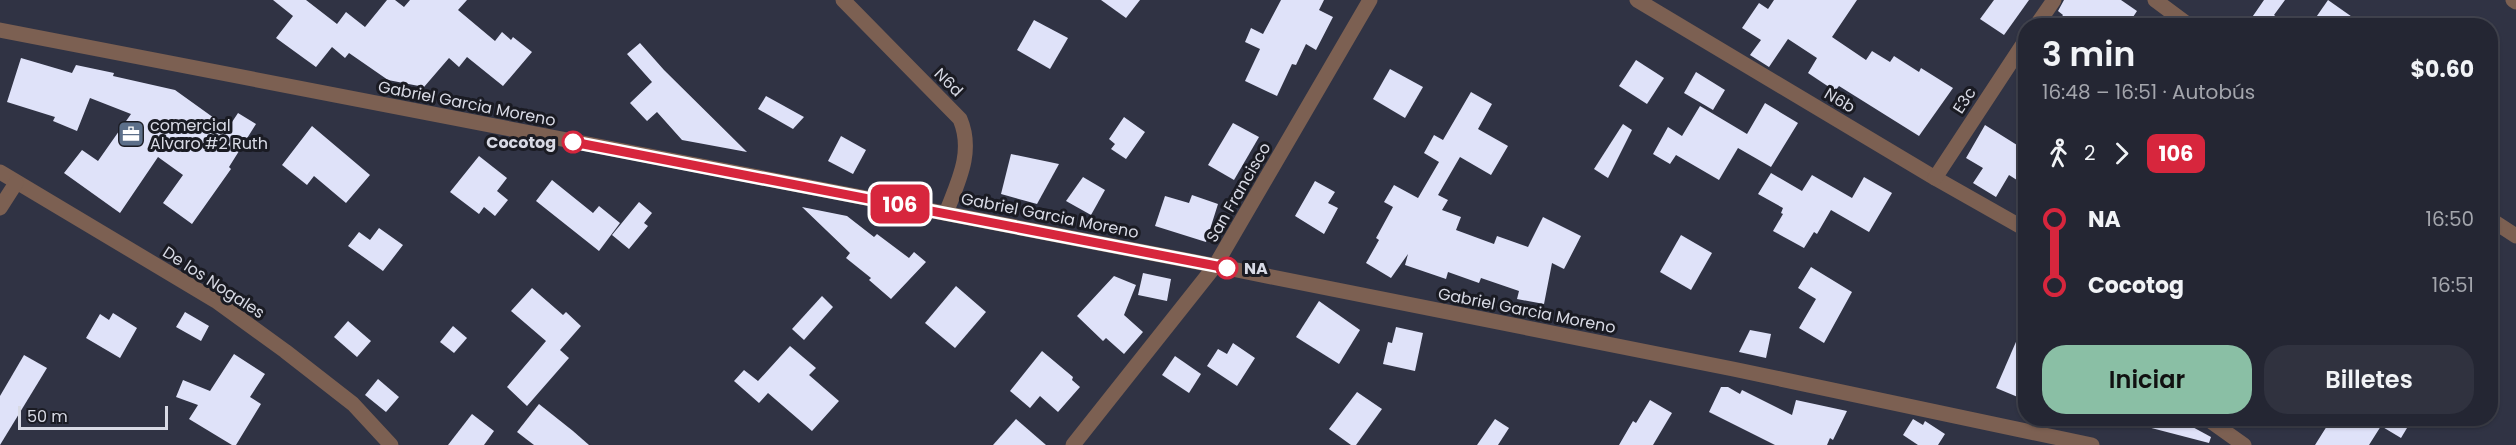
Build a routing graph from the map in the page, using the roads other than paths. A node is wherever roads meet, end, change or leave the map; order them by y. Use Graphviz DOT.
graph roads {
  1 [pos="843,0"];
  2 [pos="1370,0"];
  3 [pos="1637,0"];
  4 [pos="2054,0"];
  5 [pos="2155,0"];
  6 [pos="2042,18"];
  7 [pos="2179,18"];
  8 [pos="0,30"];
  9 [pos="2018,52"];
  10 [pos="0,171"];
  11 [pos="1935,178"];
  12 [pos="16,183"];
  13 [pos="0,208"];
  14 [pos="946,213"];
  15 [pos="2498,224"];
  16 [pos="2018,225"];
  17 [pos="2516,236"];
  18 [pos="1215,266"];
  19 [pos="2217,426"];
  20 [pos="391,445"];
  21 [pos="1073,445"];
  22 [pos="2091,445"];
  23 [pos="2244,445"];
  1 -- 14 [label="street, N6d"];
  2 -- 18 [label="street, San Francisco"];
  3 -- 11 [label="street, N6b"];
  4 -- 6 [label="street"];
  5 -- 7 [label="street"];
  8 -- 14 [label="street, Gabriel Garcia Moreno"];
  9 -- 11 [label="street, E3c"];
  10 -- 12 [label="street, De los Nogales"];
  11 -- 16 [label="street, N6b"];
  12 -- 13 [label="street"];
  12 -- 20 [label="street, De los Nogales"];
  14 -- 18 [label="street, Gabriel Garcia Moreno"];
  15 -- 17 [label="street"];
  18 -- 21 [label="street, San Francisco"];
  18 -- 22 [label="street, Gabriel Garcia Moreno"];
  19 -- 23 [label="street"];
}
